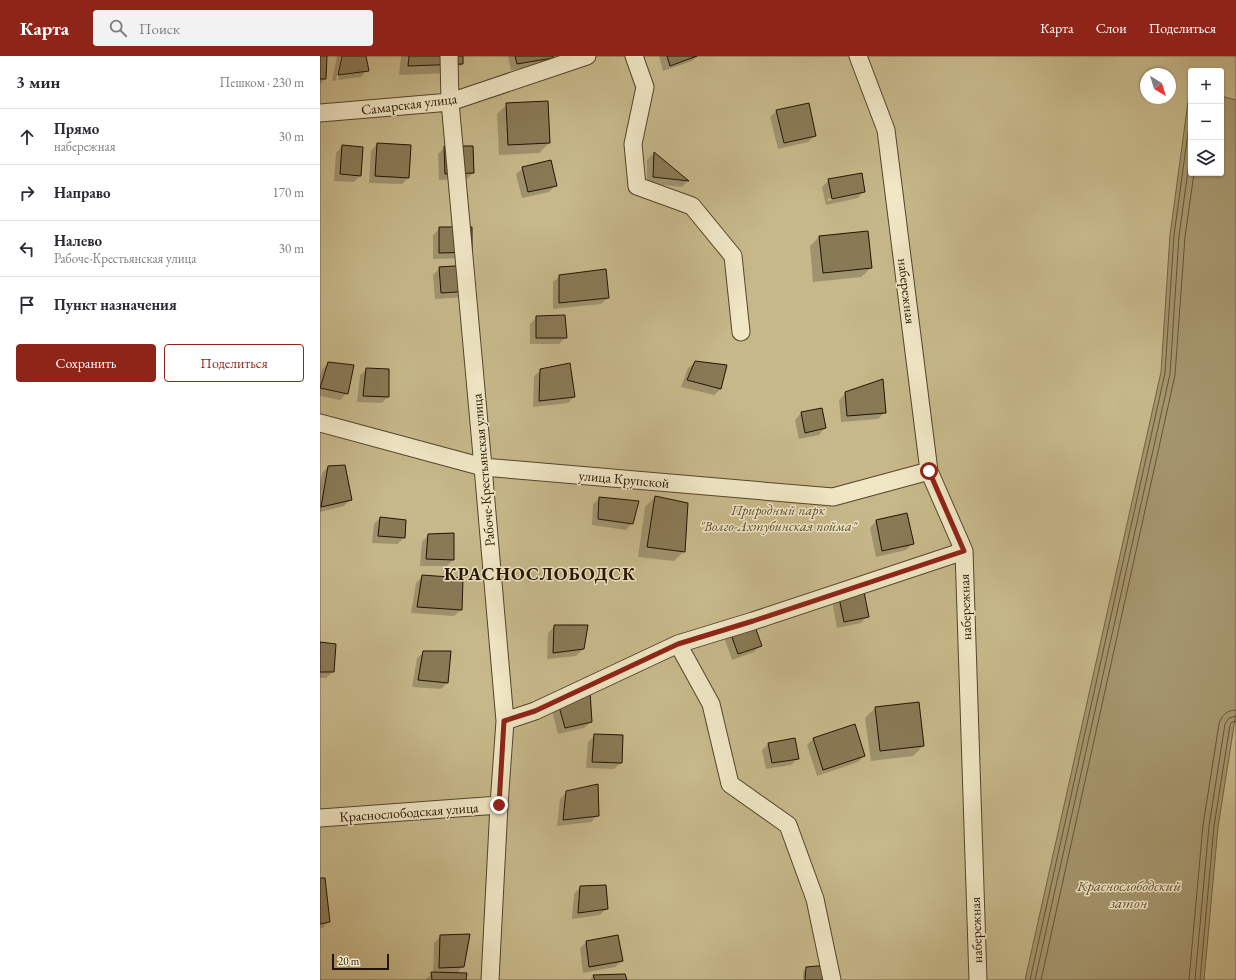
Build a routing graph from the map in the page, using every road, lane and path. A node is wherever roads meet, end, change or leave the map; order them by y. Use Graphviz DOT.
graph roads {
  1 [pos="449,56"];
  2 [pos="587,56"];
  3 [pos="634,56"];
  4 [pos="858,56"];
  5 [pos="450,102"];
  6 [pos="320,113"];
  7 [pos="741,332"];
  8 [pos="320,423"];
  9 [pos="483,468"];
  10 [pos="929,471"];
  11 [pos="964,551"];
  12 [pos="678,644"];
  13 [pos="504,721"];
  14 [pos="499,805"];
  15 [pos="320,818"];
  16 [pos="490,980"];
  17 [pos="832,980"];
  18 [pos="978,980"];
  1 -- 5 [label="street, Рабоче-Крестьянская улица"];
  2 -- 5 [label="street, Самарская улица"];
  3 -- 7 [label="street"];
  4 -- 10 [label="street, набережная"];
  5 -- 6 [label="street, Самарская улица"];
  5 -- 9 [label="street, Рабоче-Крестьянская улица"];
  8 -- 9 [label="street, улица Крупской"];
  9 -- 10 [label="street, улица Крупской"];
  9 -- 13 [label="street, Рабоче-Крестьянская улица"];
  10 -- 11 [label="street, набережная"];
  11 -- 12 [label="street"];
  11 -- 18 [label="street, набережная"];
  12 -- 13 [label="street"];
  12 -- 17 [label="street"];
  13 -- 14 [label="street, Рабоче-Крестьянская улица"];
  14 -- 15 [label="street, Краснослободская улица"];
  14 -- 16 [label="street, Рабоче-Крестьянская улица"];
}
